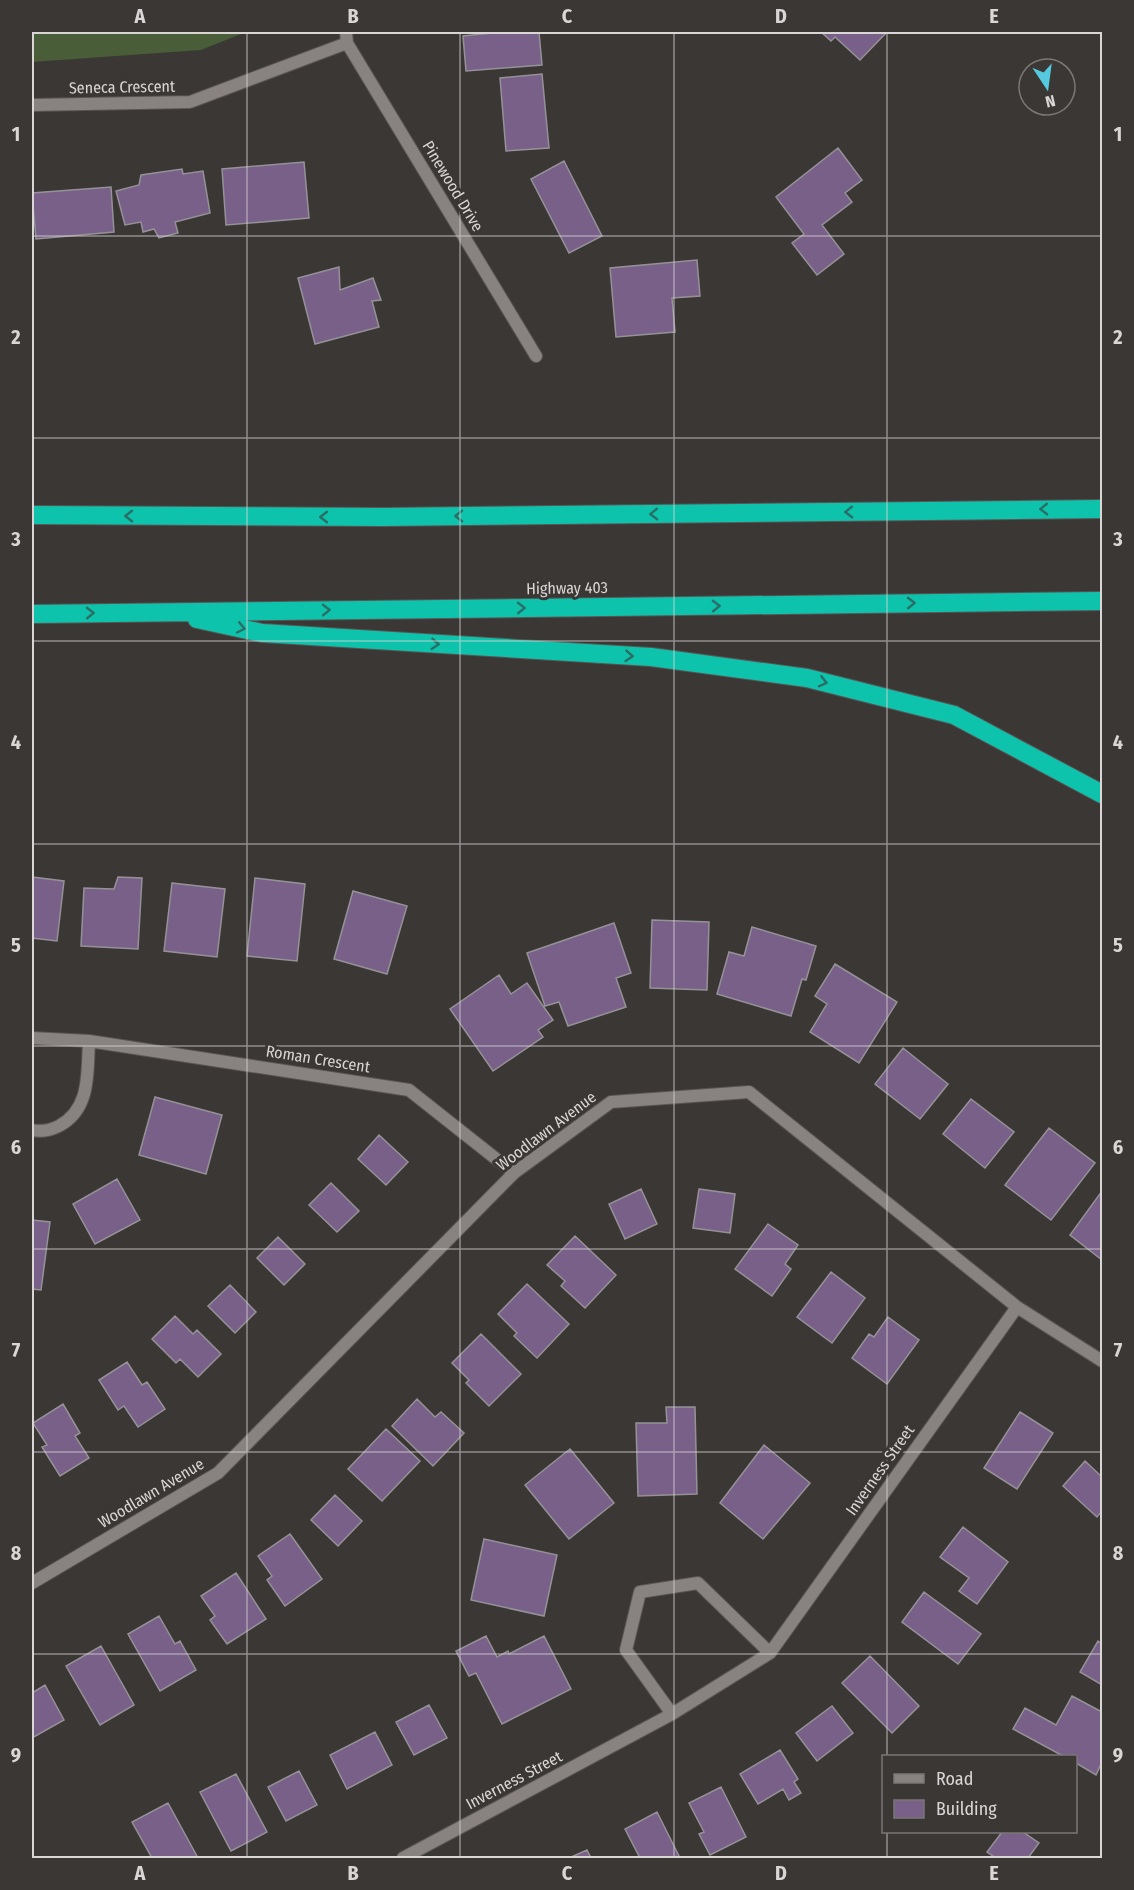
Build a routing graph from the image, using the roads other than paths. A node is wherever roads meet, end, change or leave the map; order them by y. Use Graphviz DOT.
graph roads {
  1 [pos="347,37"];
  2 [pos="32,105"];
  3 [pos="536,356"];
  4 [pos="1102,508"];
  5 [pos="32,515"];
  6 [pos="1102,601"];
  7 [pos="163,612"];
  8 [pos="32,614"];
  9 [pos="1102,794"];
  10 [pos="32,1038"];
  11 [pos="89,1041"];
  12 [pos="32,1130"];
  13 [pos="514,1173"];
  14 [pos="1017,1307"];
  15 [pos="1102,1361"];
  16 [pos="32,1583"];
  17 [pos="770,1653"];
  18 [pos="672,1714"];
  19 [pos="403,1858"];
  1 -- 2 [label="street, Seneca Crescent"];
  1 -- 3 [label="street, Pinewood Drive"];
  4 -- 5 [label="highway, one-way"];
  7 -- 6 [label="highway, Highway 403, one-way"];
  8 -- 7 [label="highway, Highway 403, one-way"];
  7 -- 9 [label="highway, one-way"];
  10 -- 11 [label="street, Roman Crescent"];
  11 -- 12 [label="street"];
  11 -- 13 [label="street, Roman Crescent"];
  13 -- 14 [label="street, Woodlawn Avenue"];
  13 -- 16 [label="street, Woodlawn Avenue"];
  14 -- 15 [label="street, Woodlawn Avenue"];
  14 -- 17 [label="street, Inverness Street"];
  17 -- 18 [label="street, Inverness Street"];
  17 -- 18 [label="street"];
  18 -- 19 [label="street, Inverness Street"];
}
